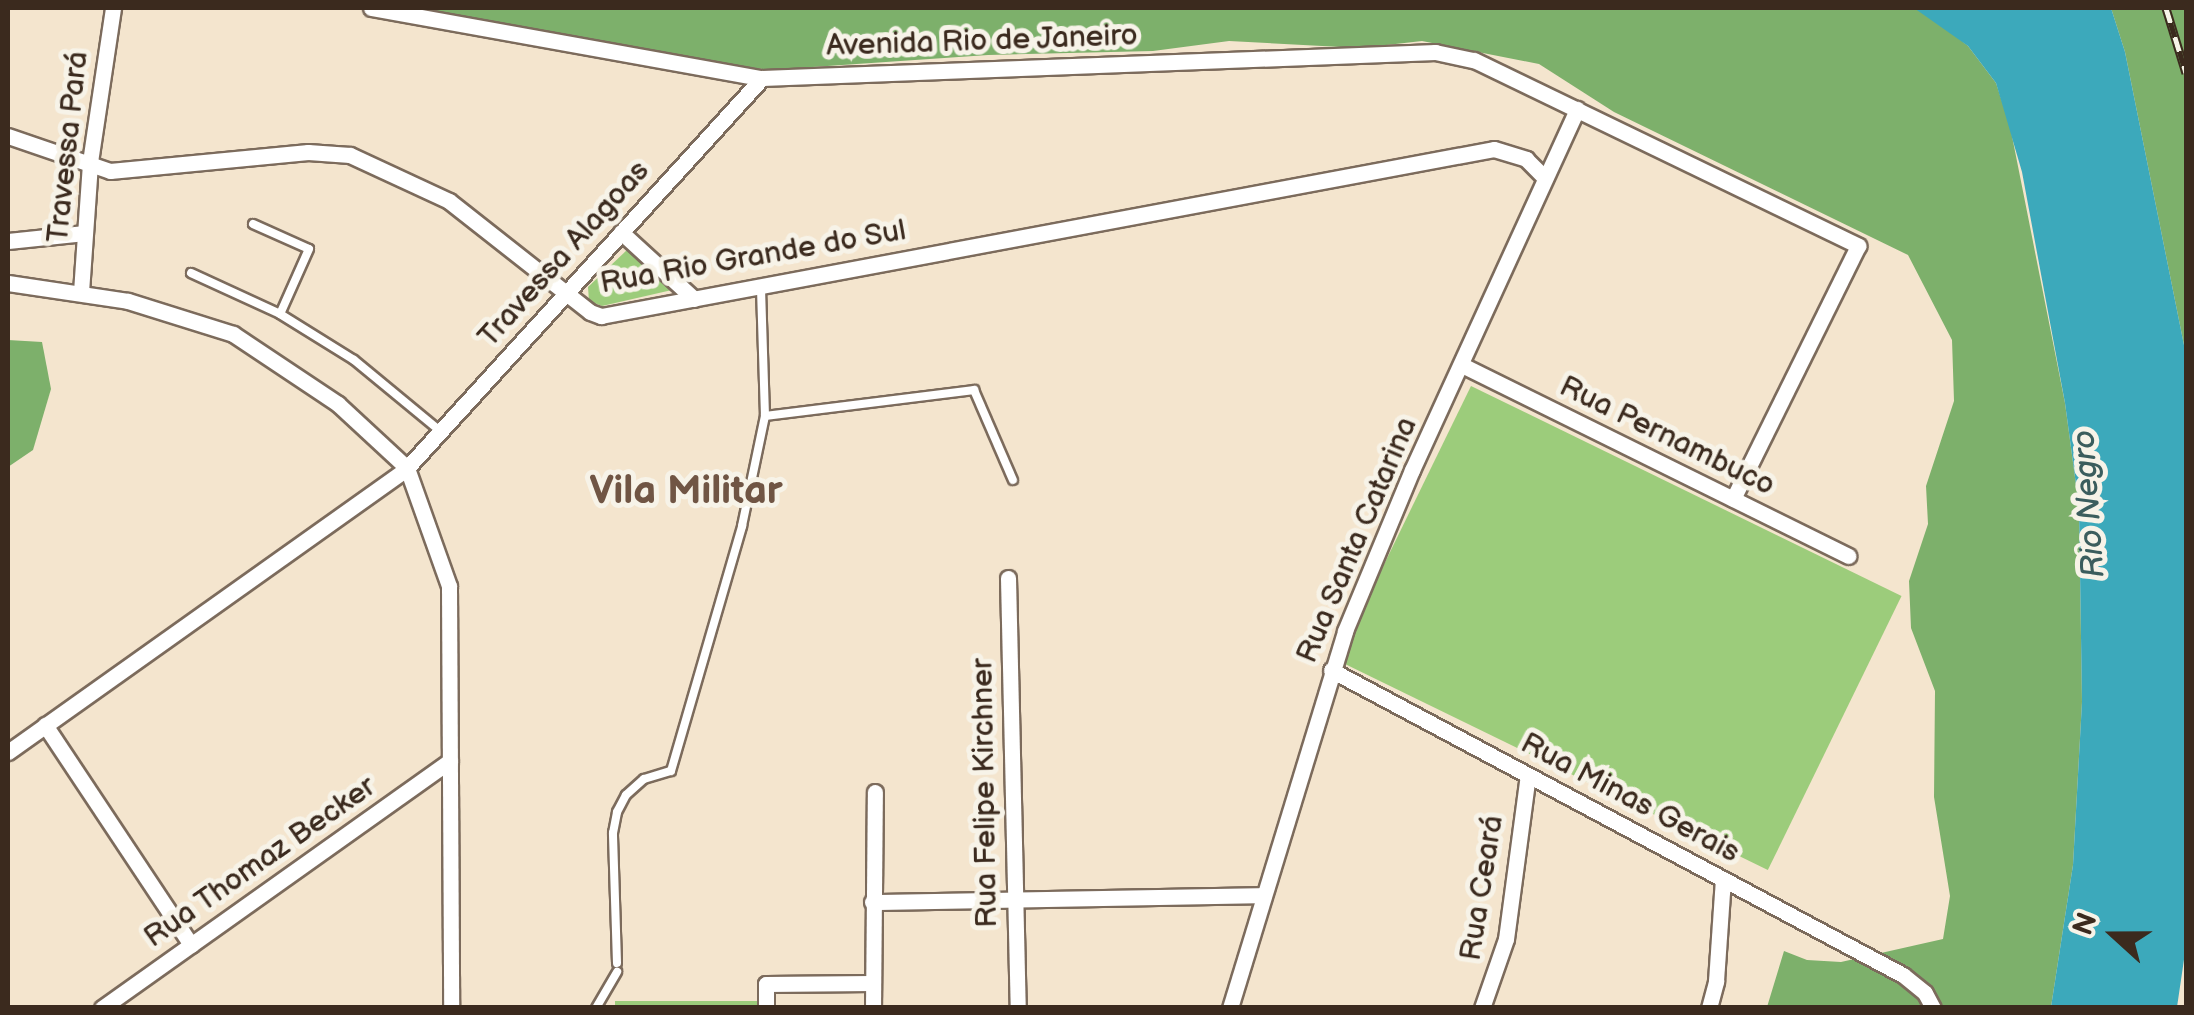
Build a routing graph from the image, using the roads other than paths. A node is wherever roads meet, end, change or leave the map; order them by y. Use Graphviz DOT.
graph roads {
  1 [pos="114,8"];
  2 [pos="371,8"];
  3 [pos="762,78"];
  4 [pos="1577,109"];
  5 [pos="8,136"];
  6 [pos="90,162"];
  7 [pos="1544,178"];
  8 [pos="253,224"];
  9 [pos="85,232"];
  10 [pos="621,232"];
  11 [pos="8,241"];
  12 [pos="191,273"];
  13 [pos="8,284"];
  14 [pos="761,286"];
  15 [pos="52,290"];
  16 [pos="81,292"];
  17 [pos="566,293"];
  18 [pos="8,296"];
  19 [pos="694,299"];
  20 [pos="280,314"];
  21 [pos="1462,365"];
  22 [pos="765,416"];
  23 [pos="440,431"];
  24 [pos="407,468"];
  25 [pos="1014,480"];
  26 [pos="1732,499"];
  27 [pos="1848,556"];
  28 [pos="1008,578"];
  29 [pos="1331,670"];
  30 [pos="45,725"];
  31 [pos="8,752"];
  32 [pos="450,761"];
  33 [pos="1528,775"];
  34 [pos="875,792"];
  35 [pos="1724,880"];
  36 [pos="1263,896"];
  37 [pos="1015,900"];
  38 [pos="872,902"];
  39 [pos="190,945"];
  40 [pos="872,983"];
  41 [pos="102,1008"];
  42 [pos="451,1008"];
  43 [pos="596,1008"];
  44 [pos="766,1008"];
  45 [pos="872,1008"];
  46 [pos="1018,1008"];
  47 [pos="1230,1008"];
  48 [pos="1482,1008"];
  49 [pos="1709,1008"];
  50 [pos="1933,1008"];
  1 -- 6 [label="street, Travessa Pará"];
  2 -- 3 [label="street, Avenida Rio de Janeiro"];
  3 -- 4 [label="street, Avenida Rio de Janeiro"];
  3 -- 10 [label="street, Travessa Alagoas"];
  4 -- 7 [label="street, Rua Santa Catarina"];
  4 -- 26 [label="street, Avenida Rio de Janeiro"];
  5 -- 6 [label="street, Rua Rio Grande do Sul"];
  6 -- 9 [label="street, Travessa Pará"];
  6 -- 17 [label="street, Rua Rio Grande do Sul"];
  7 -- 14 [label="street, Rua Rio Grande do Sul"];
  7 -- 21 [label="street, Rua Santa Catarina"];
  8 -- 20 [label="lane"];
  9 -- 11 [label="street"];
  9 -- 16 [label="street, Travessa Pará"];
  10 -- 17 [label="street, Travessa Alagoas"];
  10 -- 19 [label="street"];
  12 -- 20 [label="lane"];
  13 -- 15 [label="street"];
  14 -- 19 [label="street, Rua Rio Grande do Sul"];
  14 -- 22 [label="lane"];
  15 -- 16 [label="street"];
  15 -- 18 [label="street"];
  16 -- 24 [label="street"];
  17 -- 19 [label="street, Rua Rio Grande do Sul"];
  17 -- 23 [label="street, Travessa Alagoas"];
  20 -- 23 [label="lane"];
  21 -- 26 [label="street, Rua Pernambuco"];
  21 -- 29 [label="street, Rua Santa Catarina"];
  22 -- 25 [label="lane"];
  22 -- 43 [label="lane"];
  23 -- 24 [label="street, Travessa Alagoas"];
  24 -- 30 [label="street, Travessa Alagoas"];
  24 -- 32 [label="street"];
  26 -- 27 [label="street, Rua Pernambuco"];
  28 -- 37 [label="street, Rua Felipe Kirchner"];
  29 -- 33 [label="street, Rua Minas Gerais"];
  29 -- 36 [label="street, Rua Santa Catarina"];
  30 -- 31 [label="street, Travessa Alagoas"];
  30 -- 39 [label="street"];
  32 -- 39 [label="street, Rua Thomaz Becker"];
  32 -- 42 [label="street"];
  33 -- 35 [label="street, Rua Minas Gerais"];
  33 -- 48 [label="street, Rua Ceará"];
  34 -- 38 [label="street"];
  35 -- 49 [label="street"];
  35 -- 50 [label="street, Rua Minas Gerais"];
  36 -- 37 [label="street"];
  36 -- 47 [label="street, Rua Santa Catarina"];
  37 -- 38 [label="street"];
  37 -- 46 [label="street, Rua Felipe Kirchner"];
  38 -- 40 [label="street"];
  39 -- 41 [label="street, Rua Thomaz Becker"];
  40 -- 44 [label="street"];
  40 -- 45 [label="street"];
}
